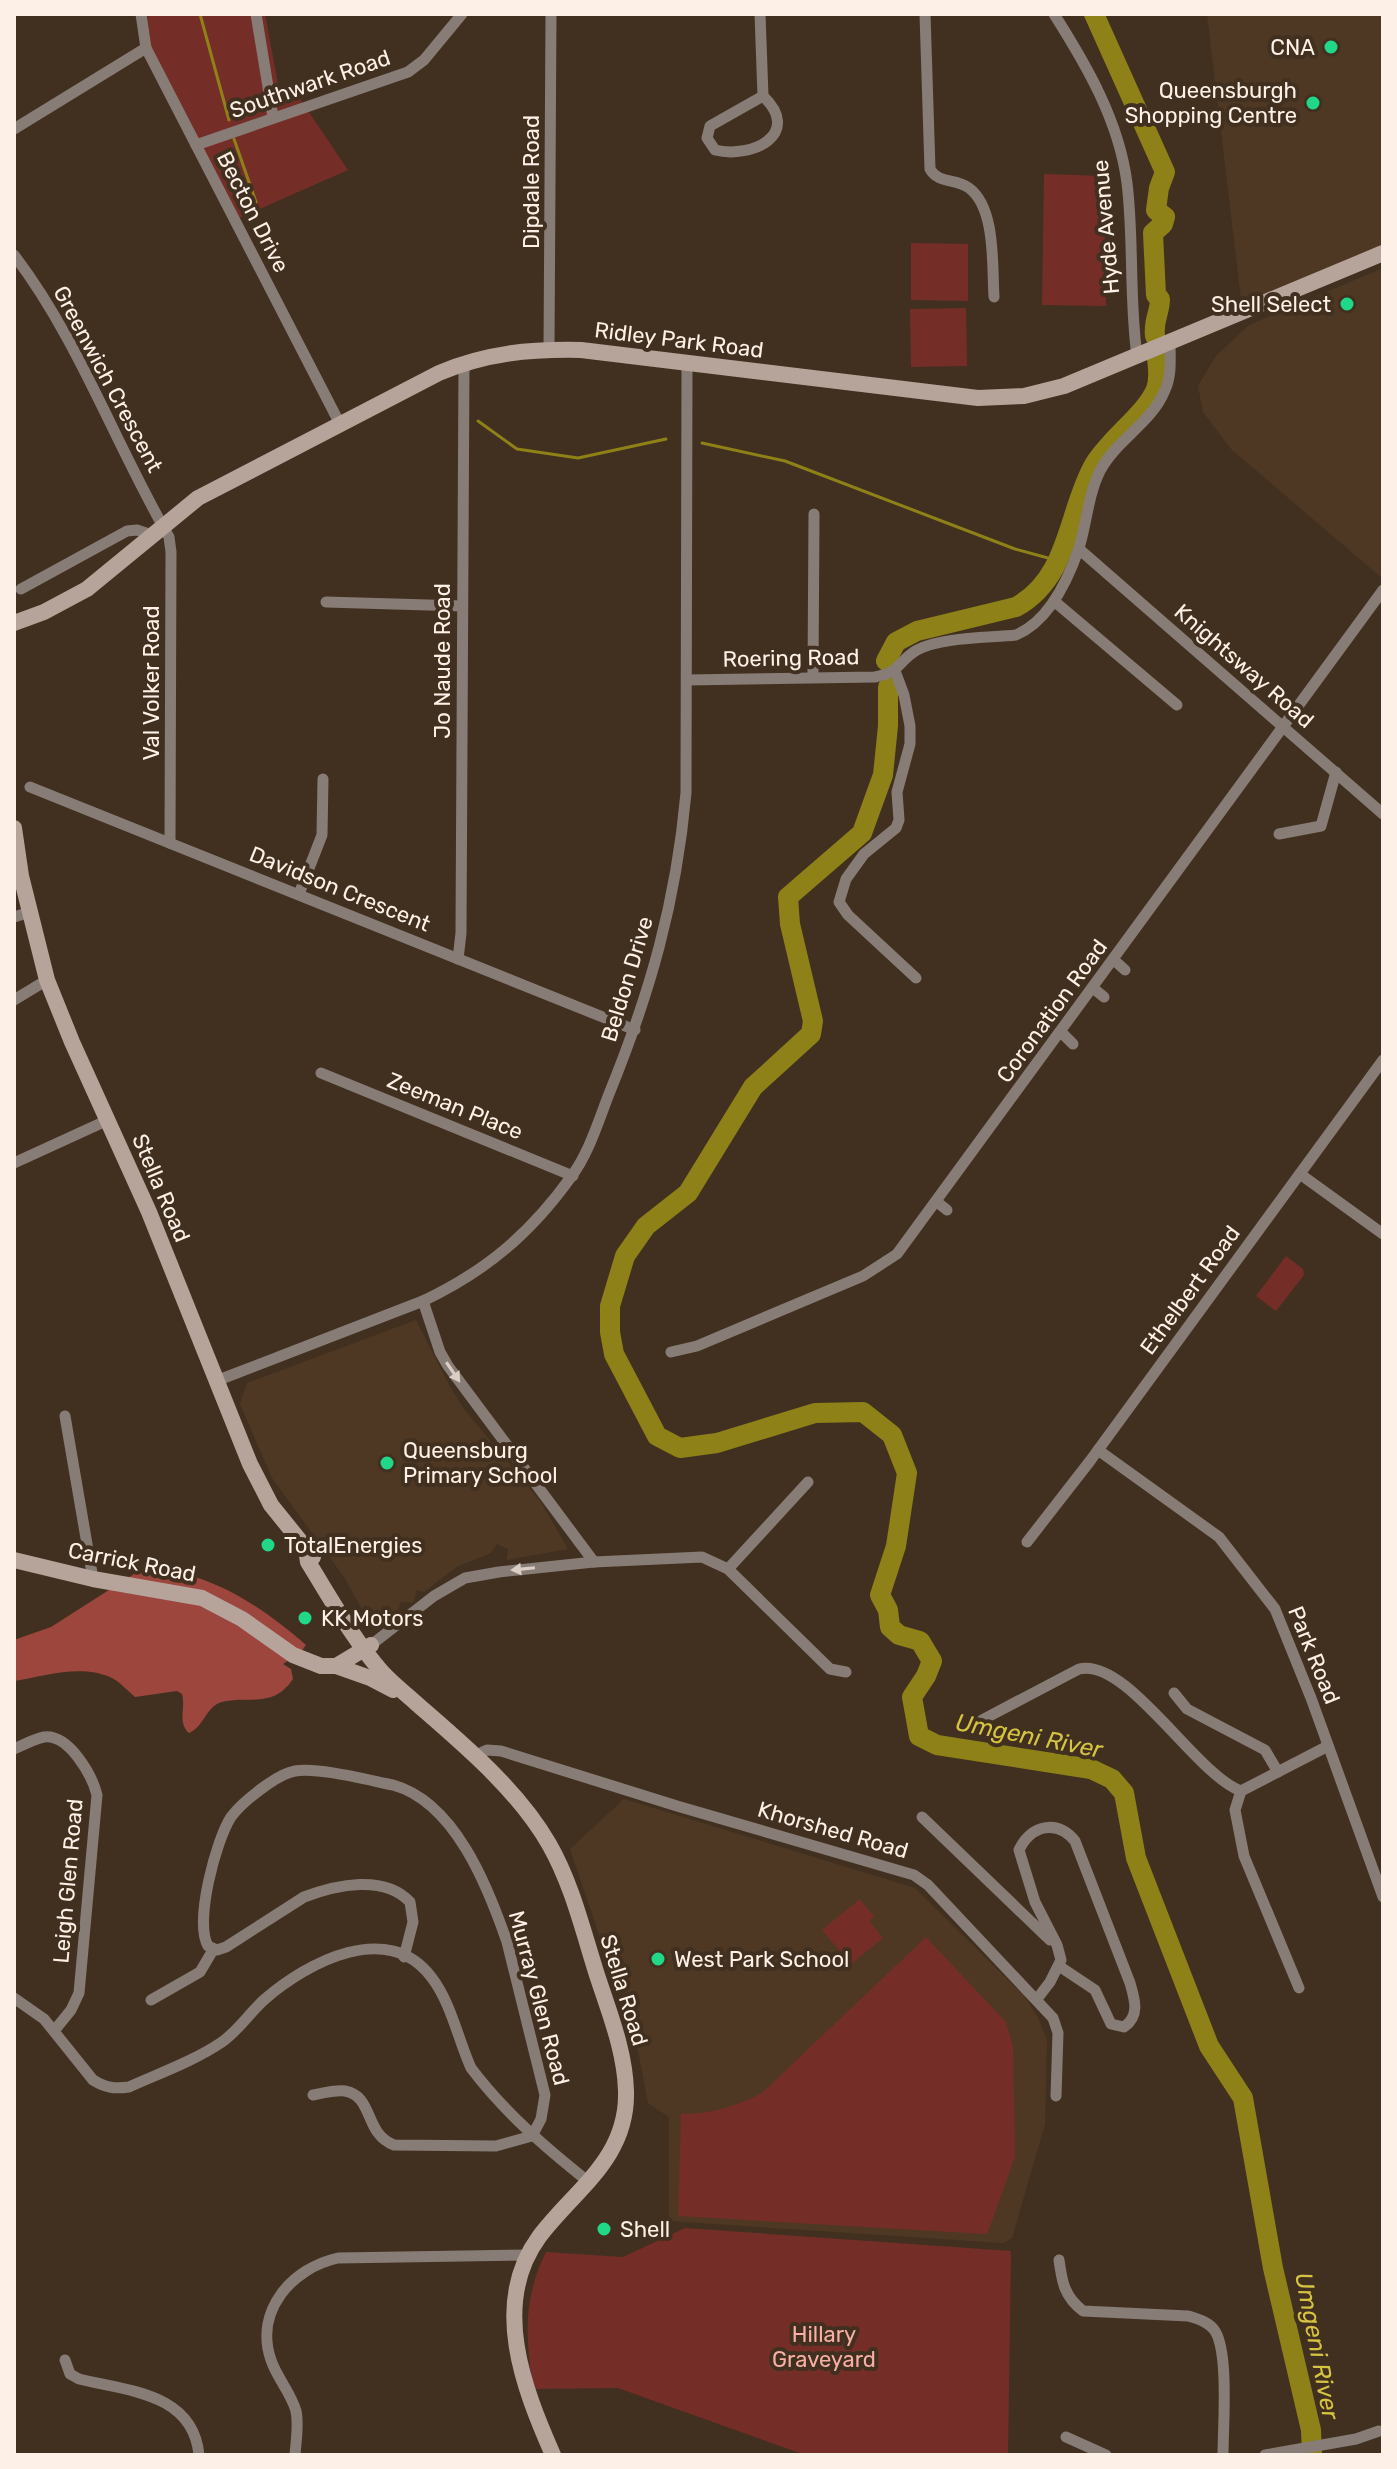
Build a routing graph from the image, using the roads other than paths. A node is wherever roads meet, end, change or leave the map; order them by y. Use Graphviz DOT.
graph roads {
  1 [pos="141,14"];
  2 [pos="256,14"];
  3 [pos="462,14"];
  4 [pos="551,14"];
  5 [pos="760,14"];
  6 [pos="925,14"];
  7 [pos="1054,14"];
  8 [pos="146,48"];
  9 [pos="763,96"];
  10 [pos="273,117"];
  11 [pos="14,129"];
  12 [pos="196,145"];
  13 [pos="1383,253"];
  14 [pos="14,255"];
  15 [pos="994,297"];
  16 [pos="1170,342"];
  17 [pos="549,349"];
  18 [pos="1137,356"];
  19 [pos="464,363"];
  20 [pos="687,364"];
  21 [pos="340,424"];
  22 [pos="814,514"];
  23 [pos="157,530"];
  24 [pos="1079,549"];
  25 [pos="21,589"];
  26 [pos="1383,590"];
  27 [pos="1054,601"];
  28 [pos="326,602"];
  29 [pos="462,606"];
  30 [pos="14,623"];
  31 [pos="895,671"];
  32 [pos="813,677"];
  33 [pos="687,680"];
  34 [pos="1177,705"];
  35 [pos="1284,726"];
  36 [pos="1336,772"];
  37 [pos="323,779"];
  38 [pos="30,787"];
  39 [pos="1383,814"];
  40 [pos="14,828"];
  41 [pos="1279,834"];
  42 [pos="170,843"];
  43 [pos="299,894"];
  44 [pos="22,914"];
  45 [pos="1123,947"];
  46 [pos="458,959"];
  47 [pos="1114,960"];
  48 [pos="916,978"];
  49 [pos="47,980"];
  50 [pos="1093,988"];
  51 [pos="1104,997"];
  52 [pos="14,1000"];
  53 [pos="635,1030"];
  54 [pos="1061,1032"];
  55 [pos="1073,1044"];
  56 [pos="1383,1060"];
  57 [pos="321,1073"];
  58 [pos="108,1120"];
  59 [pos="14,1163"];
  60 [pos="1300,1174"];
  61 [pos="573,1176"];
  62 [pos="1383,1234"];
  63 [pos="423,1301"];
  64 [pos="671,1352"];
  65 [pos="216,1381"];
  66 [pos="65,1416"];
  67 [pos="1098,1450"];
  68 [pos="808,1482"];
  69 [pos="1027,1542"];
  70 [pos="14,1560"];
  71 [pos="594,1562"];
  72 [pos="728,1569"];
  73 [pos="93,1579"];
  74 [pos="368,1647"];
  75 [pos="336,1666"];
  76 [pos="846,1672"];
  77 [pos="1174,1693"];
  78 [pos="410,1698"];
  79 [pos="982,1720"];
  80 [pos="1328,1746"];
  81 [pos="14,1749"];
  82 [pos="474,1756"];
  83 [pos="1278,1772"];
  84 [pos="1241,1791"];
  85 [pos="922,1817"];
  86 [pos="1382,1890"];
  87 [pos="1057,1945"];
  88 [pos="213,1950"];
  89 [pos="404,1957"];
  90 [pos="1059,1966"];
  91 [pos="1299,1988"];
  92 [pos="14,1998"];
  93 [pos="1037,1999"];
  94 [pos="151,2000"];
  95 [pos="54,2031"];
  96 [pos="313,2095"];
  97 [pos="1056,2096"];
  98 [pos="532,2136"];
  99 [pos="590,2183"];
  100 [pos="528,2255"];
  101 [pos="1059,2260"];
  102 [pos="65,2360"];
  103 [pos="1379,2431"];
  104 [pos="1066,2437"];
  105 [pos="199,2455"];
  106 [pos="295,2455"];
  107 [pos="553,2455"];
  108 [pos="1106,2455"];
  109 [pos="1223,2455"];
  110 [pos="1265,2455"];
  1 -- 8 [label="street, Becton Drive"];
  2 -- 10 [label="street"];
  3 -- 10 [label="street, Southwark Road"];
  4 -- 17 [label="street, Dipdale Road"];
  5 -- 9 [label="street"];
  6 -- 15 [label="street"];
  7 -- 18 [label="street, Hyde Avenue"];
  8 -- 11 [label="street"];
  8 -- 12 [label="street, Becton Drive"];
  9 -- 9 [label="street"];
  10 -- 12 [label="street, Southwark Road"];
  12 -- 21 [label="street, Becton Drive"];
  13 -- 16 [label="main road, Ridley Park Road"];
  14 -- 23 [label="street, Greenwich Crescent"];
  16 -- 18 [label="main road, Ridley Park Road"];
  16 -- 24 [label="street"];
  17 -- 19 [label="main road, Ridley Park Road"];
  17 -- 20 [label="main road, Ridley Park Road"];
  18 -- 20 [label="main road, Ridley Park Road"];
  19 -- 21 [label="main road, Ridley Park Road"];
  19 -- 29 [label="street, Jo Naude Road"];
  20 -- 33 [label="street, Beldon Drive"];
  21 -- 23 [label="main road, Ridley Park Road"];
  22 -- 32 [label="street"];
  23 -- 25 [label="street"];
  23 -- 30 [label="main road, Ridley Park Road"];
  23 -- 42 [label="street, Val Volker Road"];
  24 -- 27 [label="street"];
  24 -- 35 [label="street, Knightsway Road"];
  26 -- 35 [label="street, Coronation Road"];
  27 -- 31 [label="street"];
  27 -- 34 [label="street"];
  28 -- 29 [label="street"];
  29 -- 46 [label="street, Jo Naude Road"];
  31 -- 32 [label="street, Roering Road"];
  31 -- 48 [label="street"];
  32 -- 33 [label="street, Roering Road"];
  33 -- 53 [label="street, Beldon Drive"];
  35 -- 36 [label="street, Knightsway Road"];
  35 -- 45 [label="street, Coronation Road"];
  36 -- 39 [label="street, Knightsway Road"];
  36 -- 41 [label="street"];
  37 -- 43 [label="street"];
  38 -- 42 [label="street, Davidson Crescent"];
  40 -- 44 [label="main road, Stella Road"];
  42 -- 43 [label="street, Davidson Crescent"];
  43 -- 46 [label="street, Davidson Crescent"];
  44 -- 49 [label="main road, Stella Road"];
  45 -- 47 [label="street, Coronation Road"];
  45 -- 47 [label="street"];
  46 -- 53 [label="street, Davidson Crescent"];
  47 -- 50 [label="street, Coronation Road"];
  49 -- 52 [label="street"];
  49 -- 58 [label="main road, Stella Road"];
  50 -- 51 [label="street"];
  50 -- 54 [label="street, Coronation Road"];
  53 -- 61 [label="street, Beldon Drive"];
  54 -- 55 [label="street"];
  54 -- 64 [label="street, Coronation Road"];
  56 -- 60 [label="street, Ethelbert Road"];
  57 -- 61 [label="street, Zeeman Place"];
  58 -- 59 [label="street"];
  58 -- 65 [label="main road, Stella Road"];
  60 -- 62 [label="street"];
  60 -- 67 [label="street, Ethelbert Road"];
  61 -- 63 [label="street, Beldon Drive"];
  63 -- 65 [label="street, Beldon Drive"];
  63 -- 71 [label="street, one-way"];
  65 -- 74 [label="main road, Stella Road"];
  66 -- 73 [label="street"];
  67 -- 69 [label="street, Ethelbert Road"];
  67 -- 80 [label="street, Park Road"];
  68 -- 72 [label="street"];
  70 -- 73 [label="main road, Carrick Road"];
  71 -- 72 [label="street"];
  71 -- 74 [label="street, one-way"];
  72 -- 76 [label="street"];
  73 -- 75 [label="main road, Carrick Road"];
  74 -- 75 [label="main road"];
  74 -- 78 [label="main road, Stella Road"];
  75 -- 78 [label="main road, Carrick Road"];
  77 -- 83 [label="street"];
  78 -- 82 [label="main road, Stella Road"];
  79 -- 84 [label="street"];
  80 -- 83 [label="street"];
  80 -- 86 [label="street, Park Road"];
  81 -- 95 [label="street, Leigh Glen Road"];
  82 -- 93 [label="street, Khorshed Road"];
  82 -- 99 [label="main road, Stella Road"];
  83 -- 84 [label="street"];
  84 -- 91 [label="street"];
  85 -- 87 [label="street"];
  87 -- 90 [label="street"];
  87 -- 90 [label="street"];
  88 -- 89 [label="street"];
  88 -- 94 [label="street"];
  88 -- 98 [label="street, Murray Glen Road"];
  89 -- 95 [label="street"];
  89 -- 98 [label="street"];
  90 -- 93 [label="street"];
  92 -- 95 [label="street"];
  93 -- 97 [label="street, Khorshed Road"];
  96 -- 98 [label="street"];
  98 -- 99 [label="street"];
  99 -- 100 [label="main road, Stella Road"];
  100 -- 106 [label="street"];
  100 -- 107 [label="main road, Stella Road"];
  101 -- 109 [label="street"];
  102 -- 105 [label="street"];
  103 -- 110 [label="street"];
  104 -- 108 [label="street"];
}
